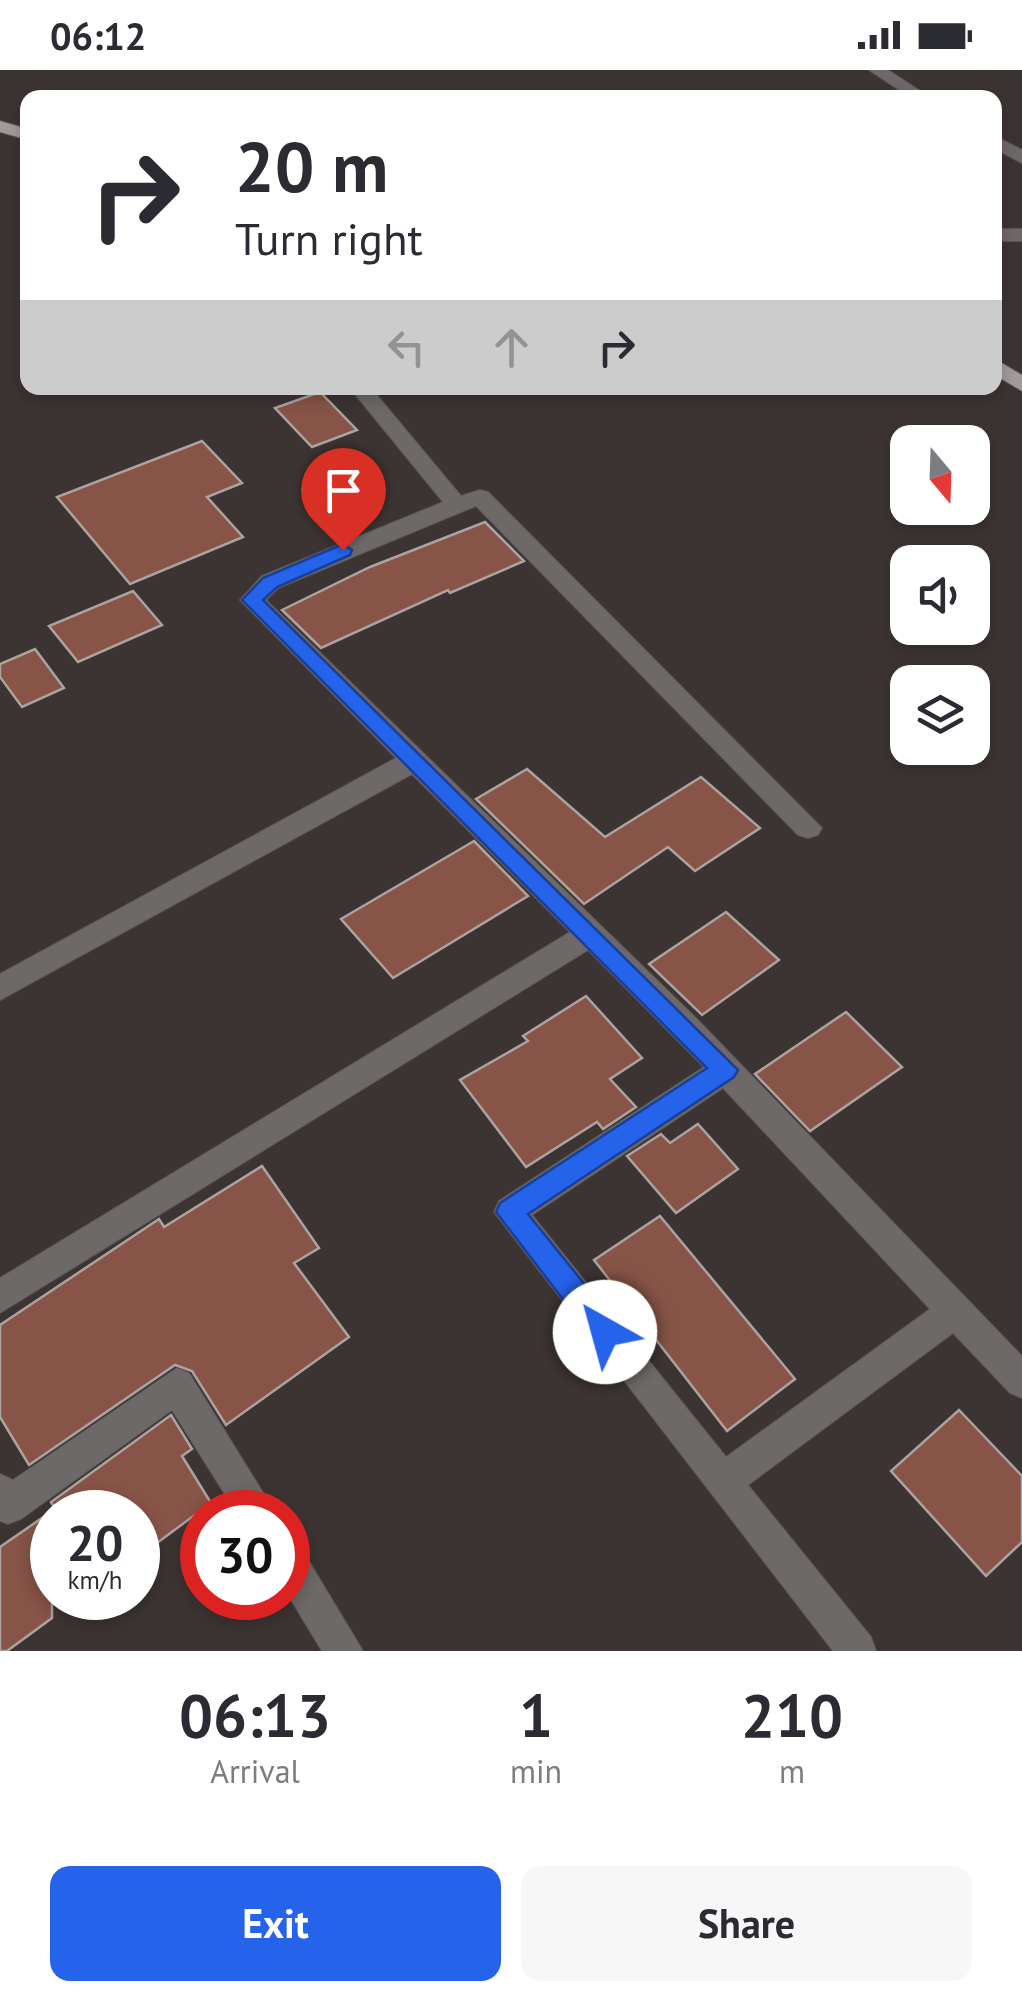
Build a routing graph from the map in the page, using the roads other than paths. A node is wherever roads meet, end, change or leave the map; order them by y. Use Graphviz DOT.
graph roads {
  1 [pos="877,70"];
  2 [pos="910,90"];
  3 [pos="366,395"];
  4 [pos="458,505"];
  5 [pos="413,761"];
  6 [pos="808,828"];
  7 [pos="589,936"];
  8 [pos="0,988"];
  9 [pos="725,1070"];
  10 [pos="0,1297"];
  11 [pos="955,1311"];
  12 [pos="1022,1381"];
  13 [pos="723,1481"];
  14 [pos="243,1490"];
  15 [pos="0,1492"];
  16 [pos="310,1597"];
  17 [pos="344,1651"];
  18 [pos="857,1651"];
  1 -- 2 [label="street"];
  3 -- 4 [label="street"];
  4 -- 5 [label="street"];
  4 -- 6 [label="street"];
  5 -- 7 [label="street"];
  5 -- 8 [label="street"];
  7 -- 9 [label="street"];
  7 -- 10 [label="street"];
  9 -- 11 [label="street"];
  9 -- 13 [label="street"];
  11 -- 12 [label="street"];
  11 -- 13 [label="street"];
  13 -- 18 [label="street"];
  14 -- 15 [label="street"];
  16 -- 17 [label="street"];
}
